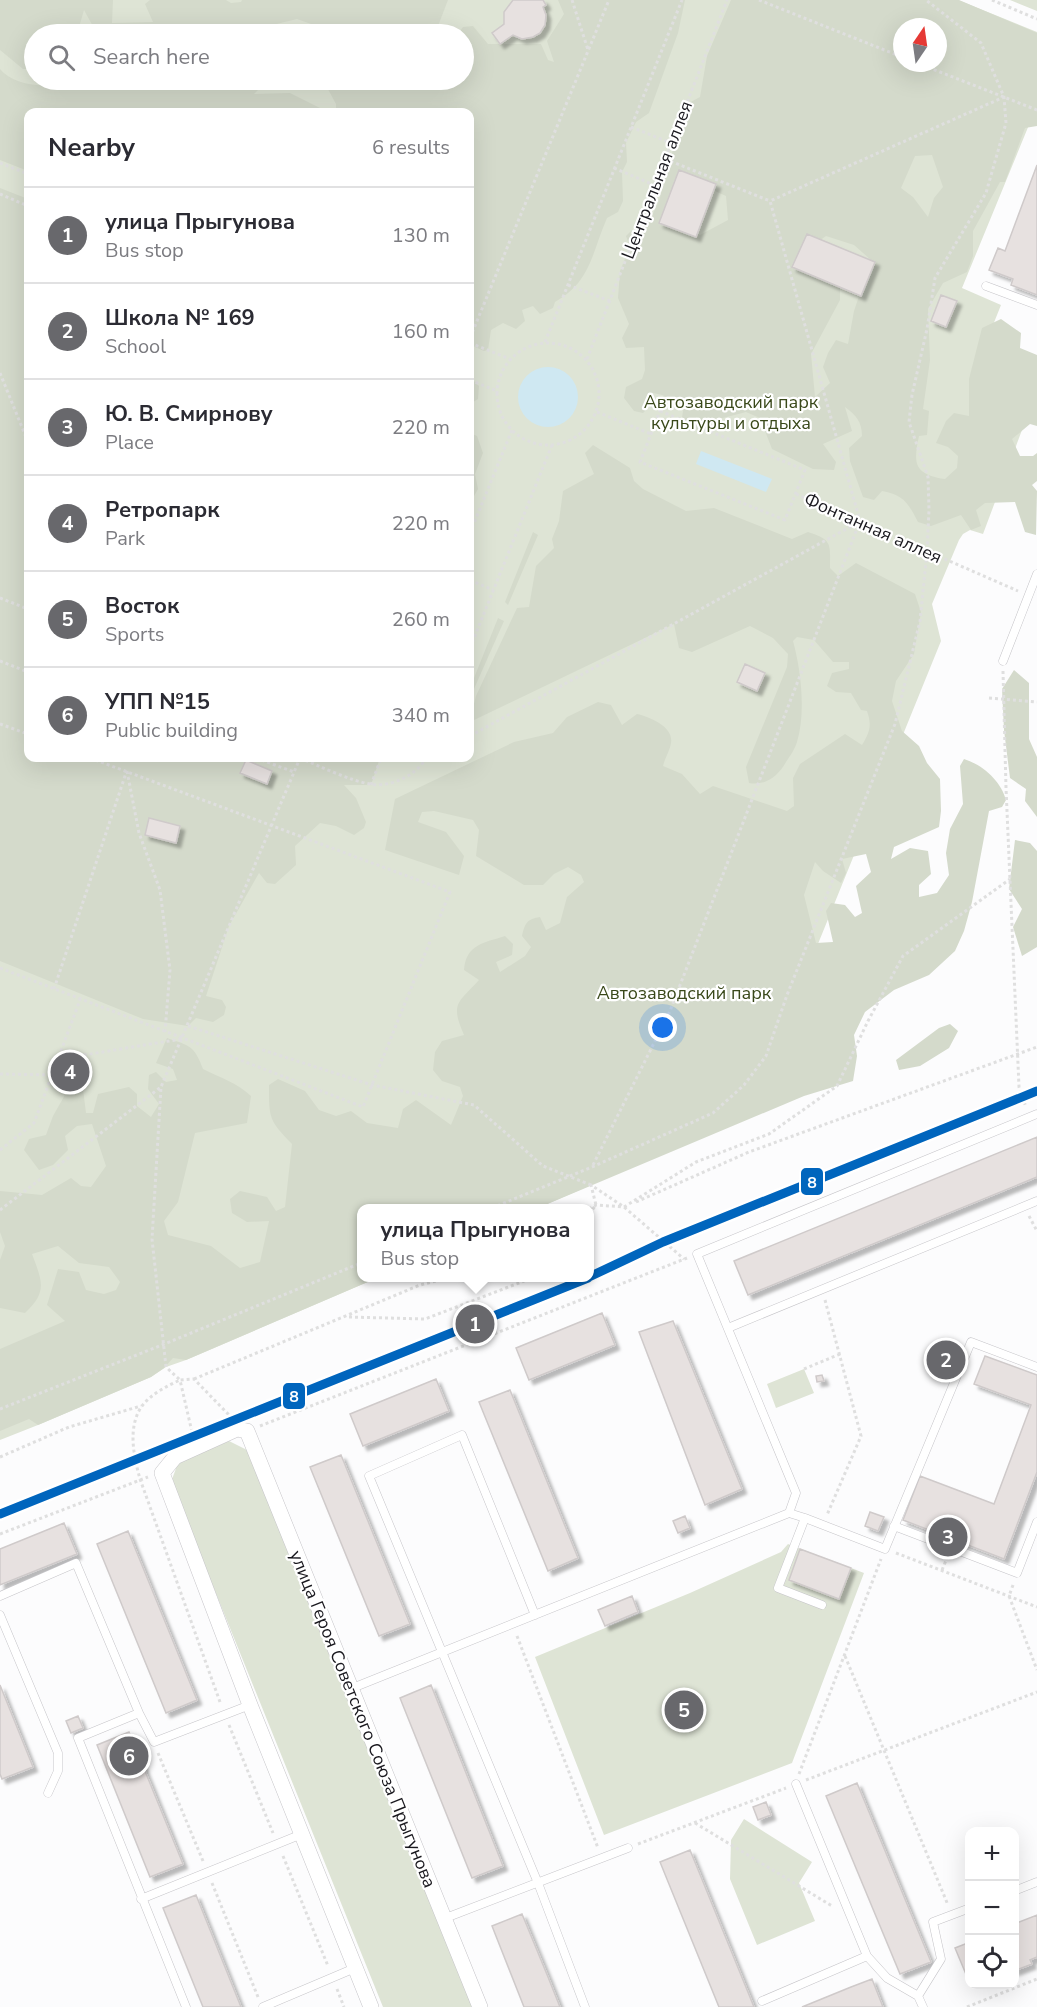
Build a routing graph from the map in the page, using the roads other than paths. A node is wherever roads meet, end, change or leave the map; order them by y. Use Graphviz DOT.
graph roads {
  1 [pos="986,286"];
  2 [pos="1037,305"];
  3 [pos="1037,574"];
  4 [pos="1003,661"];
  5 [pos="1034,1116"];
  6 [pos="1037,1201"];
  7 [pos="728,1328"];
  8 [pos="1037,1367"];
  9 [pos="789,1513"];
  10 [pos="805,1518"];
  11 [pos="1037,1522"];
  12 [pos="894,1526"];
  13 [pos="0,1596"];
  14 [pos="822,1605"];
  15 [pos="0,1615"];
  16 [pos="535,1615"];
  17 [pos="443,1652"];
  18 [pos="350,1689"];
  19 [pos="250,1705"];
  20 [pos="139,1713"];
  21 [pos="796,1784"];
  22 [pos="48,1793"];
  23 [pos="302,1834"];
  24 [pos="628,1848"];
  25 [pos="1037,1882"];
  26 [pos="538,1883"];
  27 [pos="1019,1888"];
  28 [pos="141,1899"];
  29 [pos="965,1910"];
  30 [pos="443,1918"];
  31 [pos="867,1956"];
  32 [pos="355,1968"];
  33 [pos="918,1996"];
  34 [pos="762,2001"];
  35 [pos="186,2007"];
  36 [pos="264,2007"];
  37 [pos="371,2007"];
  38 [pos="480,2007"];
  39 [pos="585,2007"];
  40 [pos="923,2007"];
  1 -- 2 [label="lane"];
  3 -- 4 [label="lane"];
  5 -- 7 [label="lane"];
  6 -- 7 [label="lane"];
  7 -- 9 [label="lane"];
  8 -- 12 [label="lane"];
  9 -- 10 [label="lane"];
  9 -- 16 [label="lane"];
  10 -- 12 [label="lane"];
  10 -- 14 [label="lane"];
  11 -- 12 [label="lane"];
  13 -- 20 [label="lane"];
  15 -- 22 [label="lane"];
  16 -- 17 [label="lane"];
  16 -- 17 [label="lane"];
  17 -- 18 [label="lane"];
  17 -- 26 [label="lane"];
  18 -- 19 [label="street, улица Героя Советского Союза Прыгунова"];
  18 -- 30 [label="street, улица Героя Советского Союза Прыгунова"];
  19 -- 20 [label="lane"];
  19 -- 23 [label="street"];
  20 -- 28 [label="lane"];
  21 -- 31 [label="lane"];
  23 -- 28 [label="lane"];
  23 -- 32 [label="street"];
  24 -- 26 [label="lane"];
  25 -- 27 [label="lane"];
  26 -- 30 [label="lane"];
  26 -- 39 [label="lane"];
  28 -- 35 [label="lane"];
  29 -- 33 [label="lane"];
  30 -- 38 [label="street, улица Героя Советского Союза Прыгунова"];
  31 -- 33 [label="lane"];
  31 -- 34 [label="lane"];
  32 -- 36 [label="lane"];
  32 -- 37 [label="street"];
  33 -- 40 [label="lane"];
}
